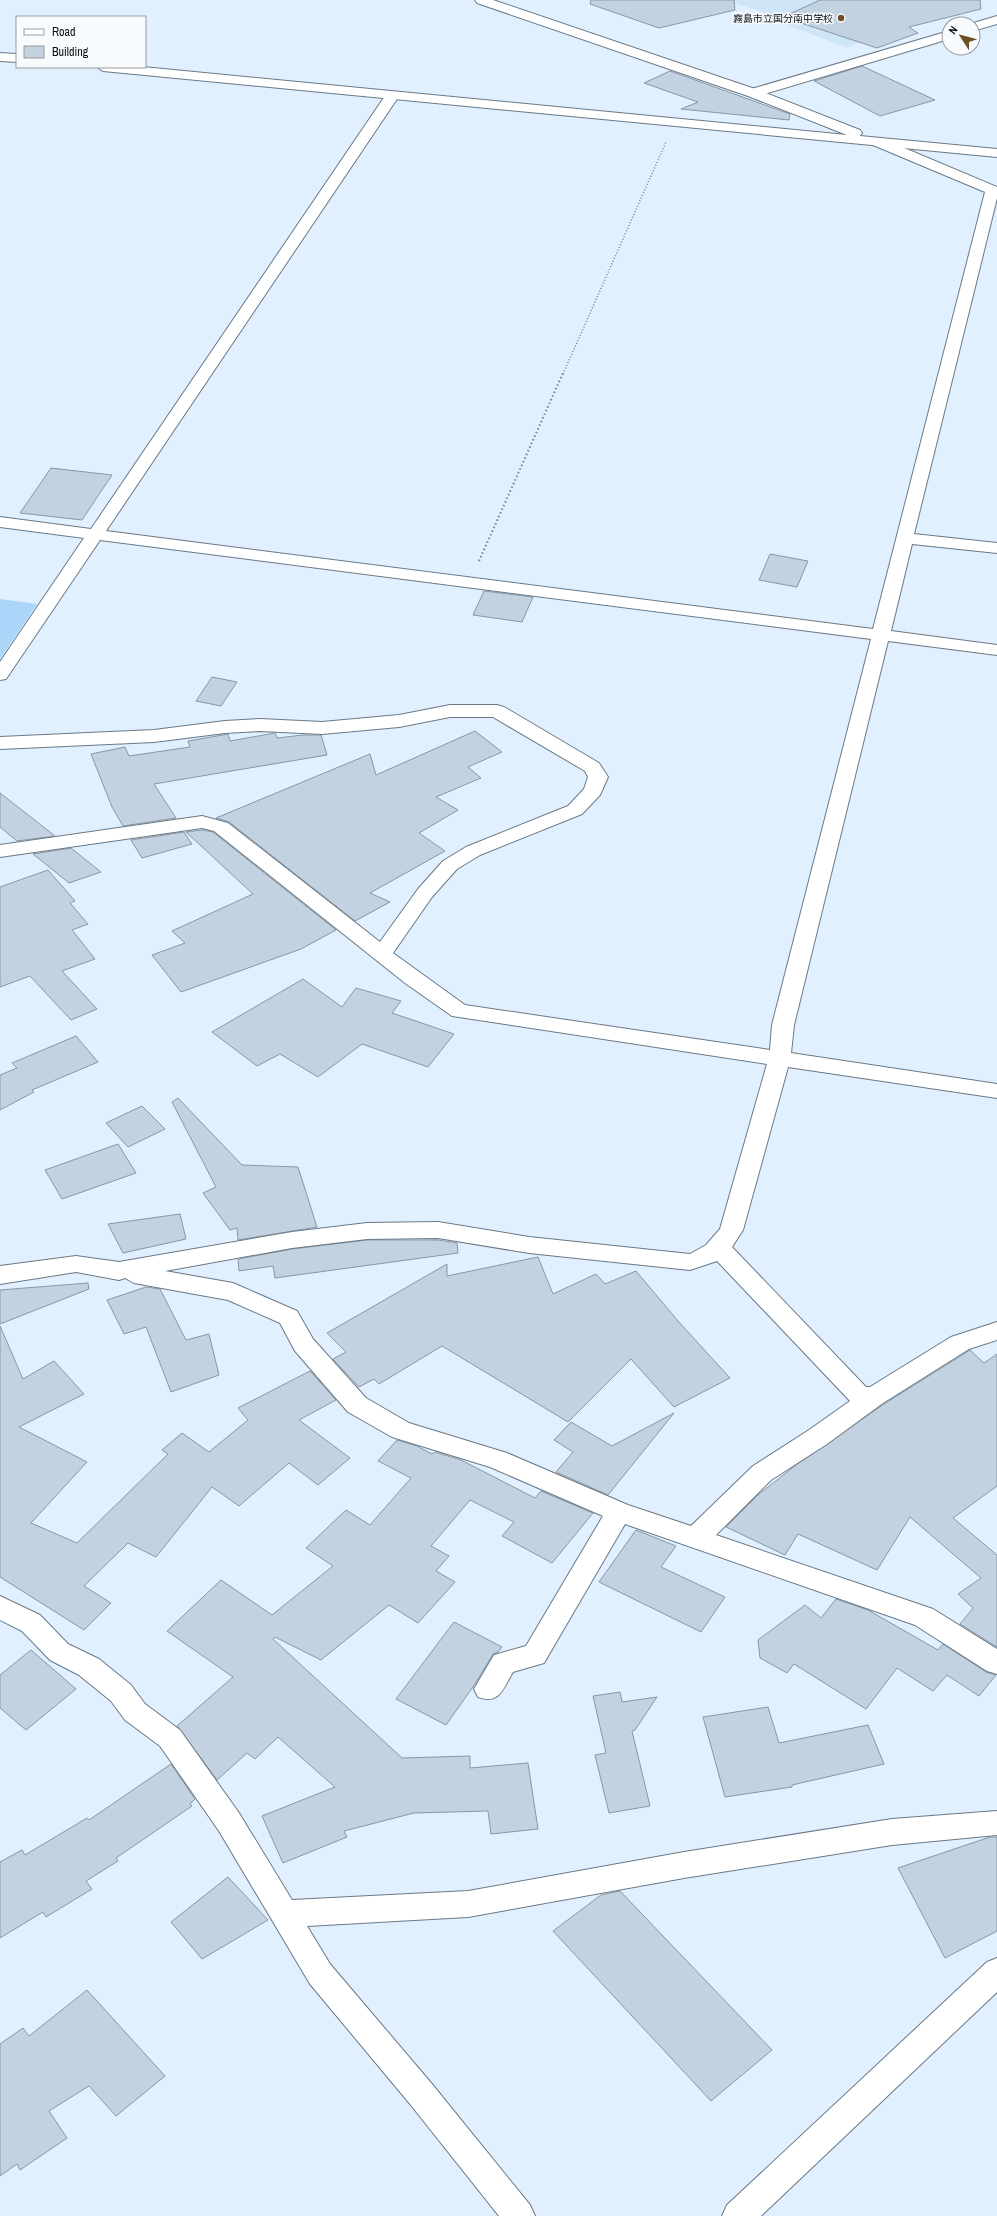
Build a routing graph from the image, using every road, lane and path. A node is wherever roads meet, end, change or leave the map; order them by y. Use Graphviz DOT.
graph roads {
  1 [pos="481,0"];
  2 [pos="997,20"];
  3 [pos="981,25"];
  4 [pos="941,36"];
  5 [pos="0,57"];
  6 [pos="16,58"];
  7 [pos="113,68"];
  8 [pos="753,93"];
  9 [pos="392,96"];
  10 [pos="675,123"];
  11 [pos="878,142"];
  12 [pos="997,153"];
  13 [pos="994,191"];
  14 [pos="0,522"];
  15 [pos="96,533"];
  16 [pos="906,538"];
  17 [pos="997,548"];
  18 [pos="470,582"];
  19 [pos="882,635"];
  20 [pos="997,650"];
  21 [pos="0,675"];
  22 [pos="0,743"];
  23 [pos="0,851"];
  24 [pos="382,954"];
  25 [pos="780,1058"];
  26 [pos="997,1091"];
  27 [pos="719,1248"];
  28 [pos="119,1271"];
  29 [pos="0,1275"];
  30 [pos="997,1331"];
  31 [pos="874,1396"];
  32 [pos="619,1512"];
  33 [pos="695,1539"];
  34 [pos="0,1607"];
  35 [pos="997,1663"];
  36 [pos="488,1689"];
  37 [pos="997,1824"];
  38 [pos="284,1914"];
  39 [pos="997,1972"];
  40 [pos="519,2216"];
  41 [pos="738,2216"];
  1 -- 8 [label="street"];
  2 -- 3 [label="street"];
  4 -- 8 [label="street"];
  5 -- 6 [label="street"];
  7 -- 9 [label="street"];
  8 -- 11 [label="street"];
  9 -- 10 [label="street"];
  9 -- 15 [label="street"];
  10 -- 11 [label="street"];
  10 -- 18 [label="path"];
  11 -- 12 [label="street"];
  11 -- 13 [label="street"];
  13 -- 16 [label="street"];
  14 -- 15 [label="street"];
  15 -- 18 [label="street"];
  15 -- 21 [label="street"];
  16 -- 17 [label="street"];
  16 -- 19 [label="street"];
  18 -- 19 [label="street"];
  19 -- 20 [label="street"];
  19 -- 25 [label="street"];
  22 -- 24 [label="street"];
  23 -- 24 [label="street"];
  24 -- 25 [label="street"];
  25 -- 26 [label="street"];
  25 -- 27 [label="street"];
  27 -- 28 [label="street"];
  27 -- 31 [label="street"];
  28 -- 29 [label="street"];
  28 -- 32 [label="street"];
  30 -- 31 [label="street"];
  31 -- 33 [label="street"];
  32 -- 33 [label="street"];
  32 -- 36 [label="street"];
  33 -- 35 [label="street"];
  34 -- 38 [label="street"];
  37 -- 38 [label="street"];
  38 -- 40 [label="street"];
  39 -- 41 [label="street"];
}
